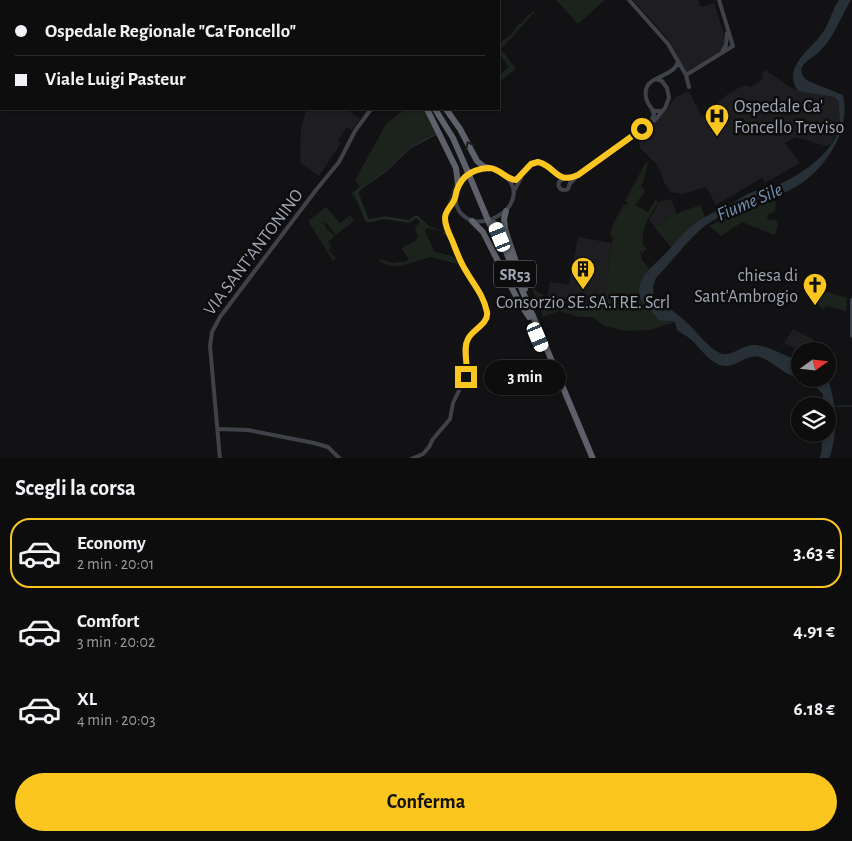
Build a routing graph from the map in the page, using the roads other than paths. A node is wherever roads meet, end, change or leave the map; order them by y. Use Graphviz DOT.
graph roads {
  1 [pos="628,0"];
  2 [pos="718,0"];
  3 [pos="728,45"];
  4 [pos="678,64"];
  5 [pos="672,70"];
  6 [pos="666,74"];
  7 [pos="684,74"];
  8 [pos="656,79"];
  9 [pos="665,84"];
  10 [pos="689,87"];
  11 [pos="652,109"];
  12 [pos="370,110"];
  13 [pos="427,110"];
  14 [pos="436,110"];
  15 [pos="440,110"];
  16 [pos="447,110"];
  17 [pos="662,110"];
  18 [pos="650,123"];
  19 [pos="545,164"];
  20 [pos="489,168"];
  21 [pos="469,169"];
  22 [pos="556,174"];
  23 [pos="578,175"];
  24 [pos="509,178"];
  25 [pos="565,178"];
  26 [pos="559,182"];
  27 [pos="458,184"];
  28 [pos="570,184"];
  29 [pos="514,191"];
  30 [pos="455,197"];
  31 [pos="448,210"];
  32 [pos="459,211"];
  33 [pos="506,211"];
  34 [pos="472,221"];
  35 [pos="852,300"];
  36 [pos="531,317"];
  37 [pos="852,336"];
  38 [pos="218,429"];
  39 [pos="220,458"];
  40 [pos="340,458"];
  41 [pos="411,458"];
  42 [pos="591,458"];
  1 -- 4 [label="street"];
  2 -- 3 [label="street"];
  2 -- 3 [label="street"];
  3 -- 7 [label="street"];
  4 -- 5 [label="street"];
  4 -- 7 [label="street"];
  5 -- 6 [label="street"];
  5 -- 7 [label="street"];
  6 -- 8 [label="street"];
  6 -- 9 [label="street"];
  7 -- 10 [label="street"];
  8 -- 9 [label="street"];
  8 -- 11 [label="street"];
  9 -- 17 [label="street"];
  11 -- 17 [label="street"];
  11 -- 18 [label="street"];
  12 -- 38 [label="street, VIA SANT'ANTONINO"];
  13 -- 27 [label="highway"];
  14 -- 21 [label="highway, SR53"];
  15 -- 21 [label="highway, SR53"];
  20 -- 16 [label="highway, one-way"];
  17 -- 18 [label="street"];
  18 -- 23 [label="street"];
  19 -- 22 [label="street"];
  19 -- 24 [label="street"];
  19 -- 29 [label="street"];
  20 -- 24 [label="street"];
  20 -- 27 [label="street"];
  21 -- 36 [label="highway, SR53, bridge"];
  22 -- 25 [label="street"];
  22 -- 26 [label="street"];
  23 -- 25 [label="street"];
  23 -- 28 [label="street"];
  24 -- 29 [label="street"];
  25 -- 26 [label="street"];
  25 -- 28 [label="street"];
  26 -- 28 [label="street"];
  27 -- 30 [label="street"];
  29 -- 33 [label="street"];
  30 -- 31 [label="street"];
  30 -- 32 [label="street"];
  31 -- 32 [label="street"];
  31 -- 41 [label="street"];
  32 -- 34 [label="street"];
  33 -- 34 [label="street"];
  33 -- 36 [label="highway"];
  34 -- 36 [label="highway"];
  35 -- 37 [label="street"];
  36 -- 42 [label="highway, SR53"];
  36 -- 42 [label="highway, SR53"];
  38 -- 39 [label="street, VIA SANT'ANTONINO"];
  38 -- 40 [label="street"];
}
